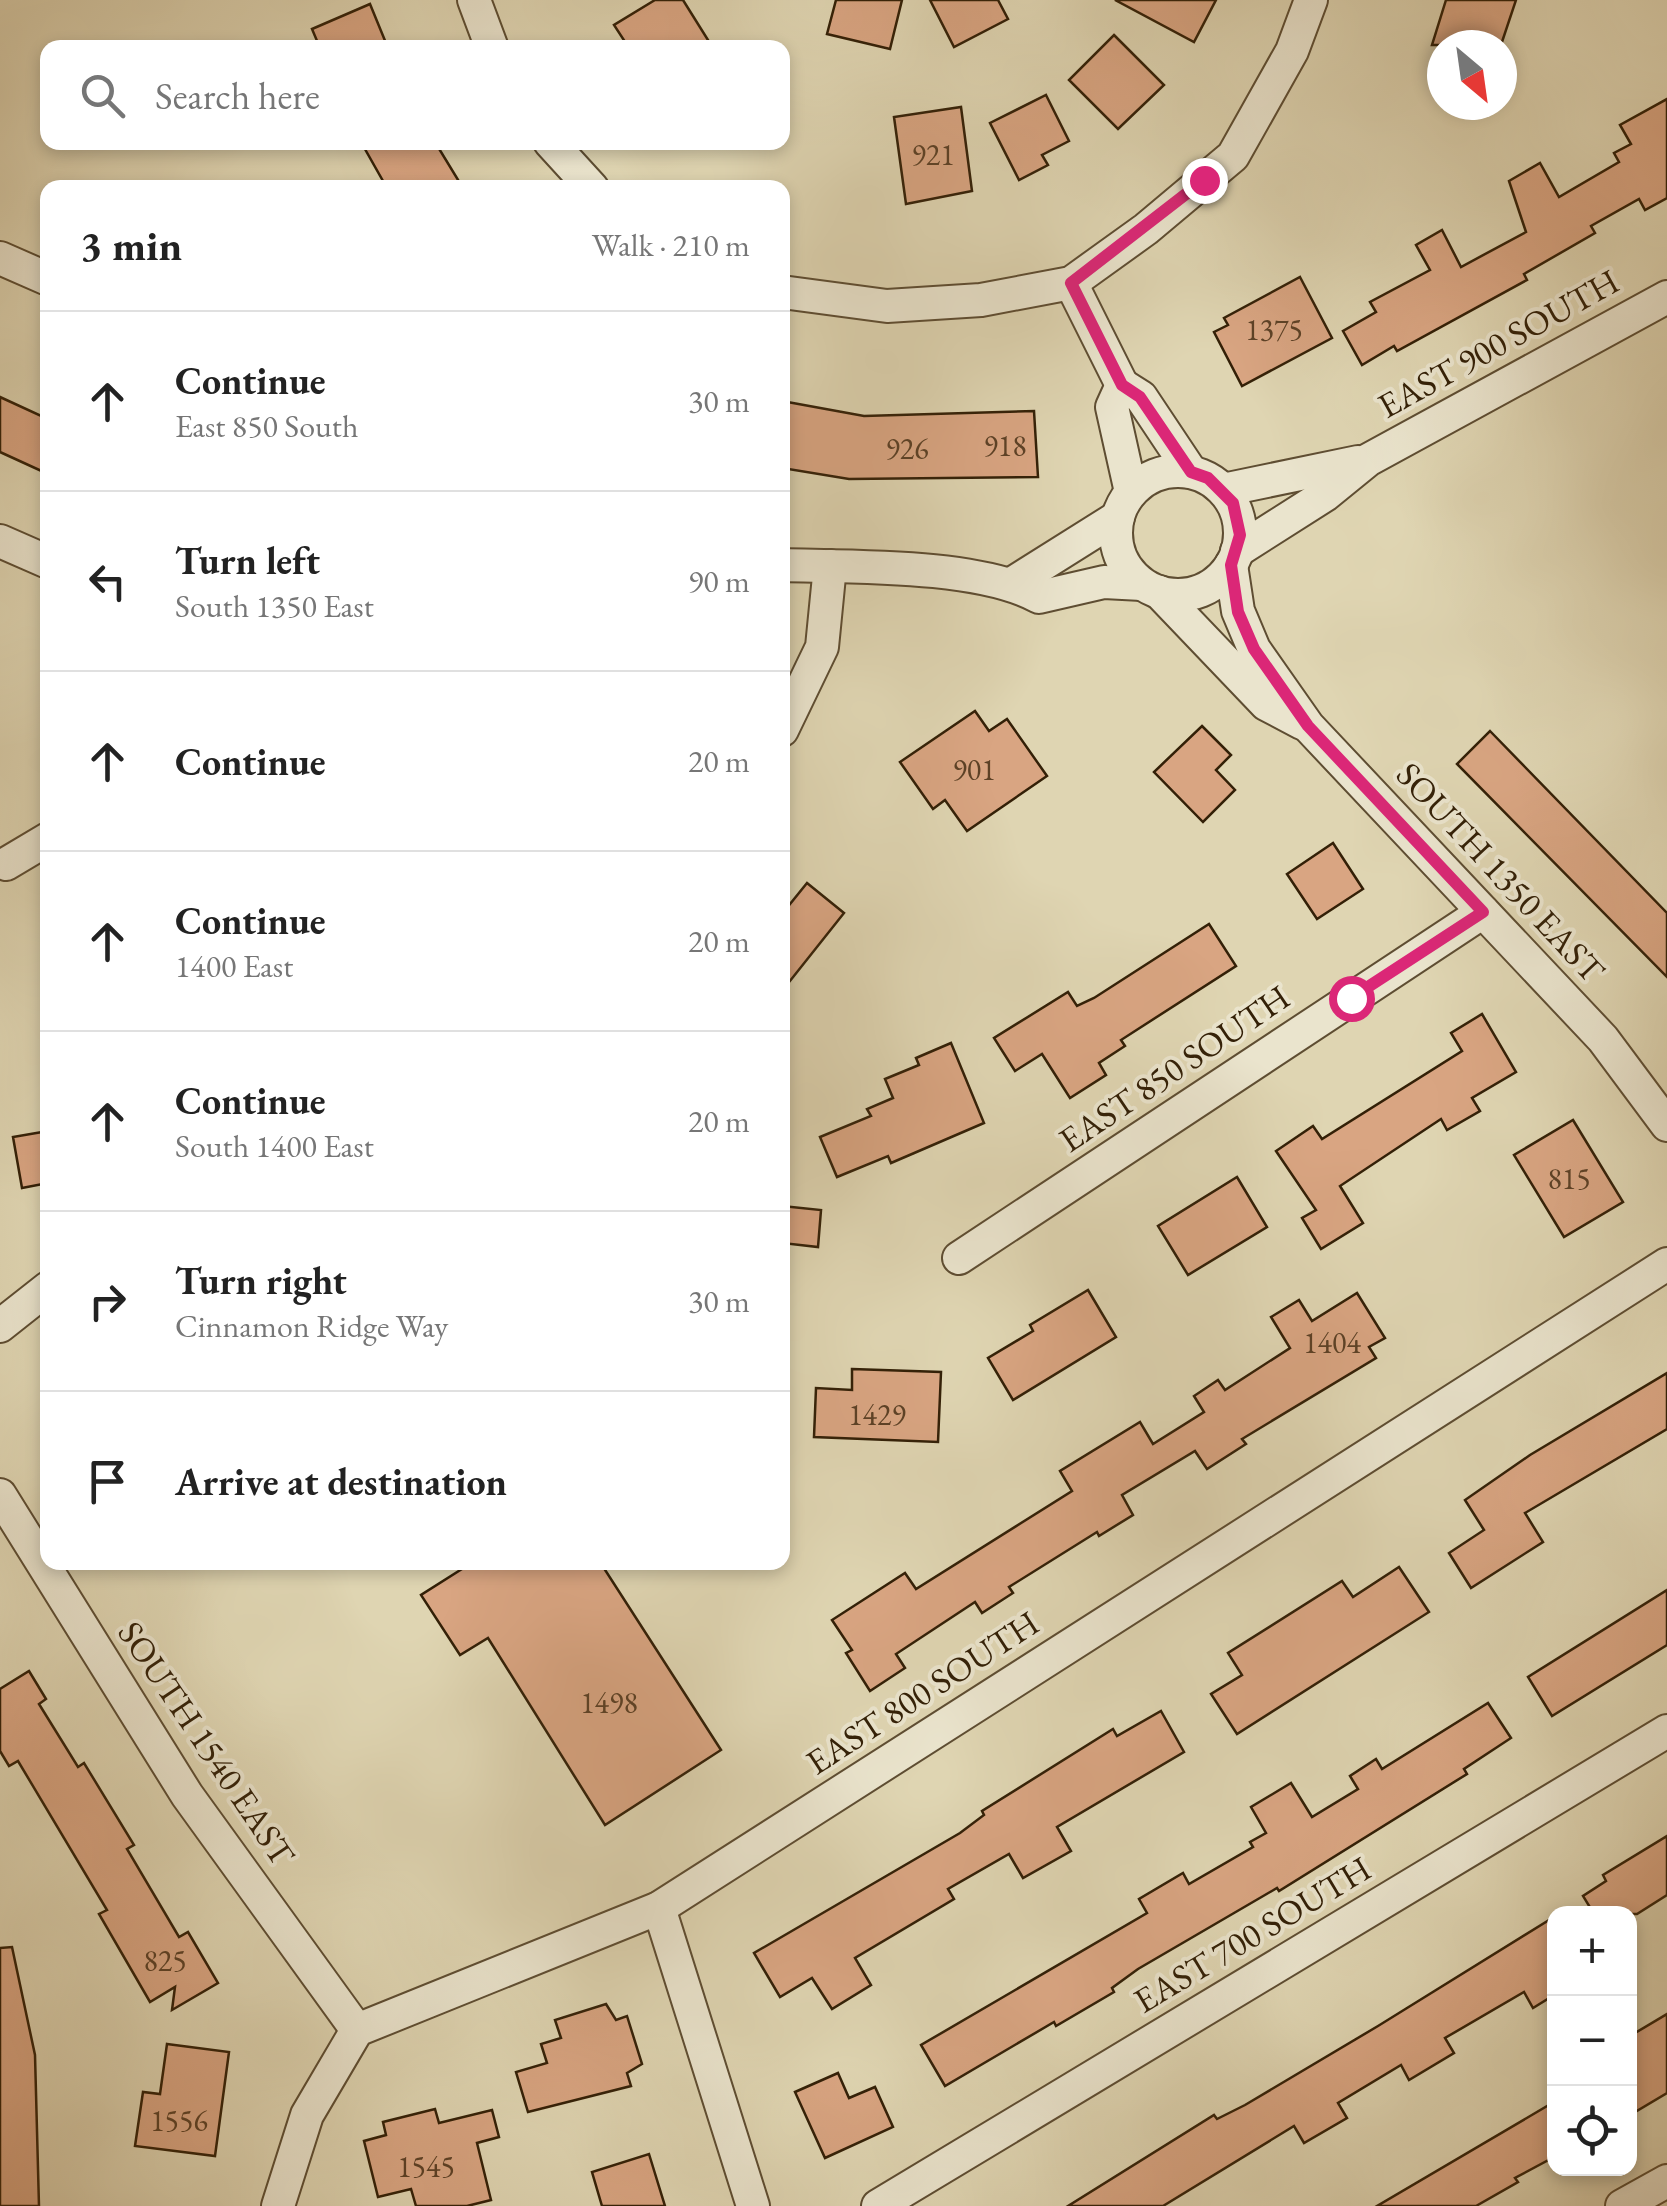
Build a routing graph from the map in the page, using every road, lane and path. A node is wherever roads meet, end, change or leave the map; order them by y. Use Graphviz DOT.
graph roads {
  1 [pos="474,0"];
  2 [pos="1312,0"];
  3 [pos="489,40"];
  4 [pos="557,150"];
  5 [pos="585,180"];
  6 [pos="0,258"];
  7 [pos="40,275"];
  8 [pos="1071,283"];
  9 [pos="790,293"];
  10 [pos="1667,297"];
  11 [pos="1122,385"];
  12 [pos="1368,460"];
  13 [pos="1191,472"];
  14 [pos="1223,490"];
  15 [pos="1124,505"];
  16 [pos="0,541"];
  17 [pos="40,558"];
  18 [pos="1234,558"];
  19 [pos="790,564"];
  20 [pos="830,566"];
  21 [pos="1012,583"];
  22 [pos="1150,588"];
  23 [pos="790,713"];
  24 [pos="1308,726"];
  25 [pos="40,844"];
  26 [pos="6,864"];
  27 [pos="1483,912"];
  28 [pos="1667,1126"];
  29 [pos="959,1258"];
  30 [pos="1667,1264"];
  31 [pos="40,1294"];
  32 [pos="0,1326"];
  33 [pos="0,1495"];
  34 [pos="8,1530"];
  35 [pos="1667,1731"];
  36 [pos="659,1908"];
  37 [pos="357,2030"];
  38 [pos="1667,2181"];
  39 [pos="278,2206"];
  40 [pos="753,2206"];
  41 [pos="878,2206"];
  42 [pos="1622,2206"];
  1 -- 3 [label="street"];
  2 -- 8 [label="street"];
  4 -- 5 [label="street"];
  6 -- 7 [label="street"];
  8 -- 9 [label="street"];
  8 -- 11 [label="street"];
  10 -- 12 [label="street, EAST 900 SOUTH"];
  11 -- 13 [label="street"];
  11 -- 15 [label="street"];
  12 -- 14 [label="street, EAST 900 SOUTH"];
  12 -- 18 [label="street, EAST 900 SOUTH"];
  13 -- 14 [label="street"];
  13 -- 15 [label="street"];
  14 -- 18 [label="street"];
  15 -- 21 [label="street"];
  15 -- 22 [label="street"];
  16 -- 17 [label="street"];
  18 -- 22 [label="street"];
  18 -- 24 [label="street, SOUTH 1350 EAST"];
  19 -- 20 [label="street"];
  20 -- 21 [label="street"];
  20 -- 23 [label="street"];
  21 -- 22 [label="street"];
  22 -- 24 [label="street, SOUTH 1350 EAST"];
  24 -- 27 [label="street, SOUTH 1350 EAST"];
  25 -- 26 [label="street"];
  27 -- 28 [label="street, SOUTH 1350 EAST"];
  27 -- 29 [label="street, EAST 850 SOUTH"];
  30 -- 36 [label="street, EAST 800 SOUTH"];
  31 -- 32 [label="street"];
  33 -- 34 [label="street, SOUTH 1540 EAST"];
  34 -- 37 [label="street, SOUTH 1540 EAST"];
  35 -- 41 [label="street, EAST 700 SOUTH"];
  36 -- 37 [label="street, EAST 800 SOUTH"];
  36 -- 40 [label="street"];
  37 -- 39 [label="street"];
  38 -- 42 [label="street"];
}
